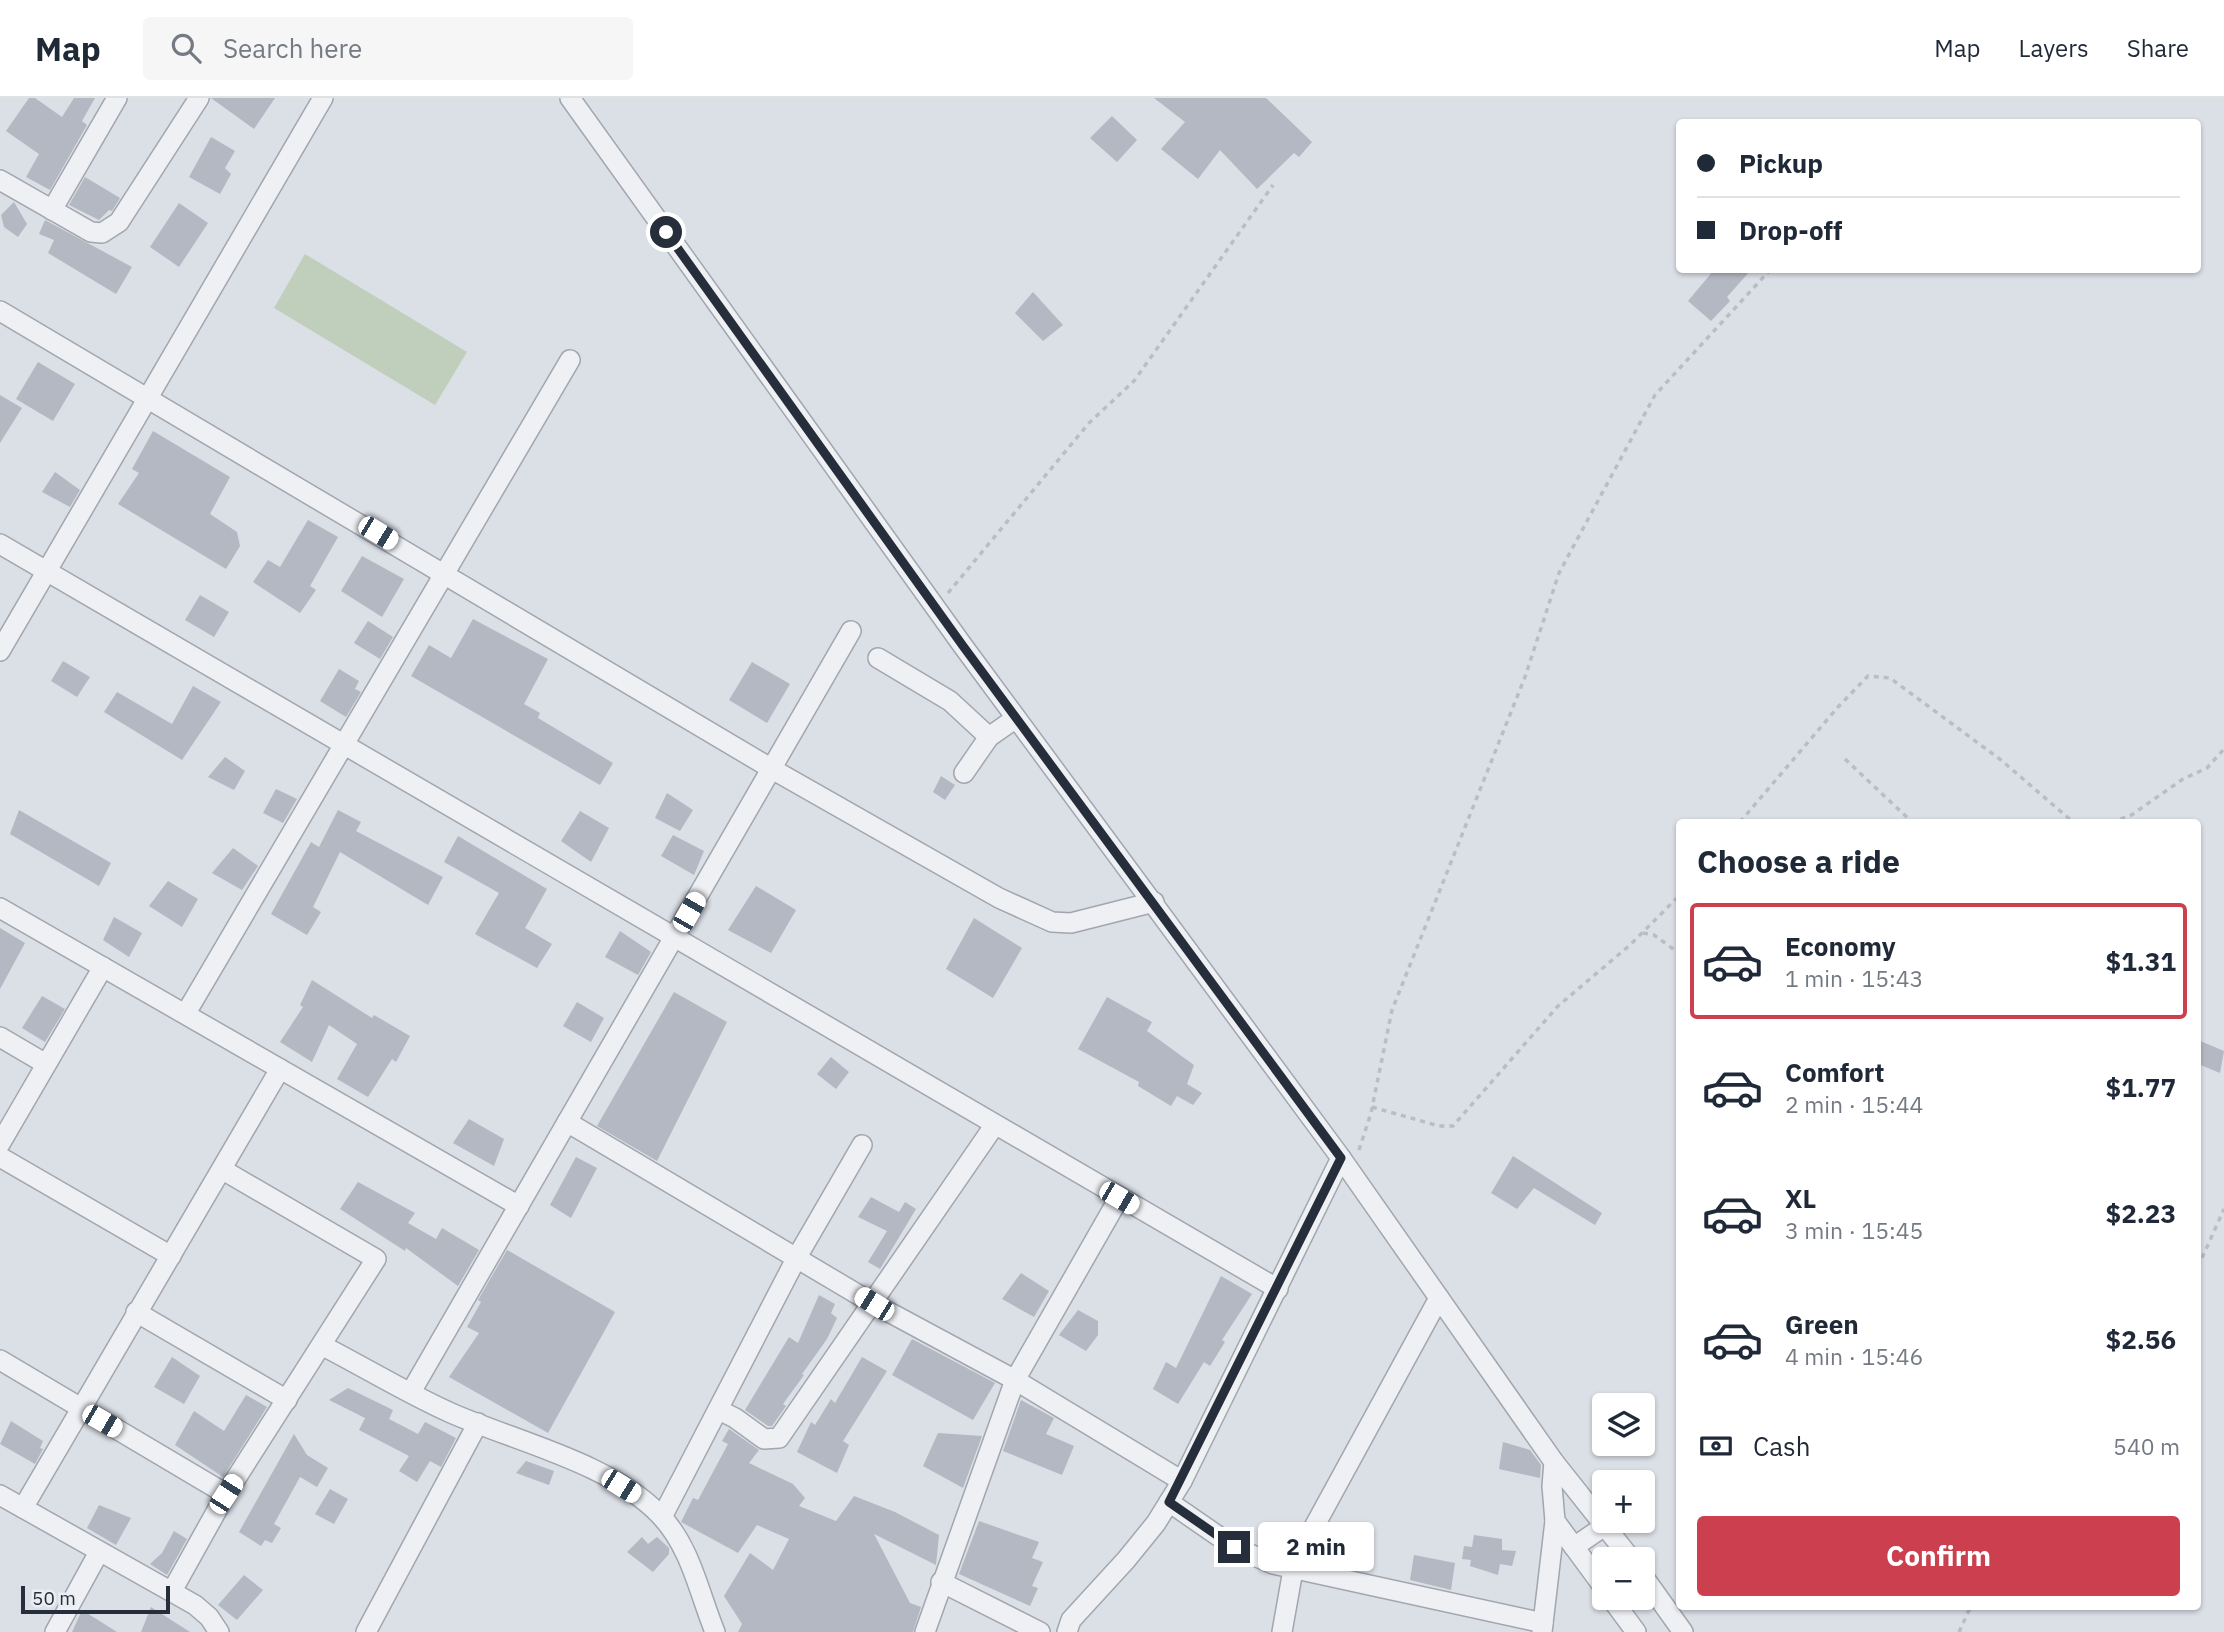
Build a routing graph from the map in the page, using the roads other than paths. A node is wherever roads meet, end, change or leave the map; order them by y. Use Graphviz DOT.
graph roads {
  1 [pos="117,98"];
  2 [pos="198,98"];
  3 [pos="323,98"];
  4 [pos="570,98"];
  5 [pos="0,180"];
  6 [pos="51,210"];
  7 [pos="0,311"];
  8 [pos="570,360"];
  9 [pos="149,397"];
  10 [pos="0,544"];
  11 [pos="46,570"];
  12 [pos="446,574"];
  13 [pos="851,631"];
  14 [pos="0,650"];
  15 [pos="877,658"];
  16 [pos="1016,718"];
  17 [pos="989,737"];
  18 [pos="347,745"];
  19 [pos="772,769"];
  20 [pos="964,773"];
  21 [pos="1154,902"];
  22 [pos="0,908"];
  23 [pos="675,936"];
  24 [pos="103,967"];
  25 [pos="186,1013"];
  26 [pos="0,1037"];
  27 [pos="46,1064"];
  28 [pos="280,1069"];
  29 [pos="567,1122"];
  30 [pos="994,1126"];
  31 [pos="0,1144"];
  32 [pos="862,1145"];
  33 [pos="0,1157"];
  34 [pos="1346,1165"];
  35 [pos="223,1170"];
  36 [pos="1119,1198"];
  37 [pos="519,1206"];
  38 [pos="171,1256"];
  39 [pos="797,1257"];
  40 [pos="1278,1289"];
  41 [pos="1439,1298"];
  42 [pos="874,1304"];
  43 [pos="136,1312"];
  44 [pos="323,1346"];
  45 [pos="0,1360"];
  46 [pos="1015,1380"];
  47 [pos="411,1392"];
  48 [pos="287,1400"];
  49 [pos="82,1408"];
  50 [pos="719,1410"];
  51 [pos="478,1423"];
  52 [pos="1554,1462"];
  53 [pos="1182,1481"];
  54 [pos="226,1494"];
  55 [pos="0,1495"];
  56 [pos="1169,1502"];
  57 [pos="23,1508"];
  58 [pos="1592,1508"];
  59 [pos="662,1517"];
  60 [pos="1555,1521"];
  61 [pos="1594,1533"];
  62 [pos="1574,1547"];
  63 [pos="99,1552"];
  64 [pos="1293,1570"];
  65 [pos="1592,1571"];
  66 [pos="941,1582"];
  67 [pos="172,1591"];
  68 [pos="1655,1593"];
  69 [pos="1620,1610"];
  70 [pos="1542,1628"];
  71 [pos="55,1632"];
  72 [pos="219,1632"];
  73 [pos="366,1632"];
  74 [pos="715,1632"];
  75 [pos="925,1632"];
  76 [pos="1040,1632"];
  77 [pos="1067,1632"];
  78 [pos="1282,1632"];
  79 [pos="1636,1632"];
  80 [pos="1683,1632"];
  1 -- 6 [label="street"];
  2 -- 6 [label="street"];
  3 -- 9 [label="street"];
  4 -- 16 [label="street"];
  5 -- 6 [label="street"];
  7 -- 9 [label="street"];
  8 -- 12 [label="street"];
  9 -- 11 [label="street"];
  9 -- 12 [label="street"];
  10 -- 11 [label="street"];
  11 -- 14 [label="street"];
  11 -- 18 [label="street"];
  12 -- 18 [label="street"];
  12 -- 19 [label="street"];
  13 -- 19 [label="street"];
  15 -- 17 [label="street"];
  16 -- 17 [label="street"];
  16 -- 21 [label="street"];
  17 -- 20 [label="street"];
  18 -- 23 [label="street"];
  18 -- 25 [label="street"];
  19 -- 21 [label="street"];
  19 -- 23 [label="street"];
  21 -- 34 [label="street"];
  22 -- 24 [label="street"];
  23 -- 29 [label="street"];
  23 -- 30 [label="street"];
  24 -- 25 [label="street"];
  24 -- 27 [label="street"];
  25 -- 28 [label="street"];
  26 -- 27 [label="street"];
  27 -- 31 [label="street"];
  28 -- 35 [label="street"];
  28 -- 37 [label="street"];
  29 -- 37 [label="street"];
  29 -- 39 [label="street"];
  30 -- 36 [label="street"];
  30 -- 42 [label="street"];
  32 -- 39 [label="street"];
  33 -- 38 [label="street"];
  34 -- 40 [label="street"];
  34 -- 41 [label="street"];
  35 -- 38 [label="street"];
  35 -- 44 [label="street"];
  36 -- 40 [label="street"];
  36 -- 46 [label="street"];
  37 -- 47 [label="street"];
  38 -- 43 [label="street"];
  39 -- 42 [label="street"];
  39 -- 50 [label="street"];
  40 -- 53 [label="street"];
  41 -- 52 [label="street"];
  41 -- 64 [label="street"];
  42 -- 46 [label="street"];
  42 -- 50 [label="street"];
  43 -- 48 [label="street"];
  43 -- 49 [label="street"];
  44 -- 47 [label="street"];
  44 -- 48 [label="street"];
  45 -- 49 [label="street"];
  46 -- 53 [label="street"];
  46 -- 66 [label="street"];
  47 -- 51 [label="street"];
  48 -- 54 [label="street"];
  49 -- 54 [label="street"];
  49 -- 57 [label="street"];
  50 -- 59 [label="street"];
  51 -- 59 [label="street"];
  51 -- 73 [label="street"];
  52 -- 58 [label="street"];
  52 -- 60 [label="street"];
  53 -- 56 [label="street"];
  54 -- 67 [label="street"];
  55 -- 57 [label="street"];
  56 -- 64 [label="street"];
  56 -- 77 [label="street"];
  57 -- 63 [label="street"];
  59 -- 74 [label="street"];
  60 -- 62 [label="street"];
  60 -- 70 [label="street"];
  61 -- 62 [label="street"];
  62 -- 65 [label="street"];
  63 -- 67 [label="street"];
  63 -- 71 [label="street"];
  64 -- 70 [label="street"];
  64 -- 78 [label="street"];
  66 -- 75 [label="street"];
  66 -- 76 [label="street"];
  67 -- 72 [label="street"];
  68 -- 80 [label="street"];
  69 -- 79 [label="street"];
}
